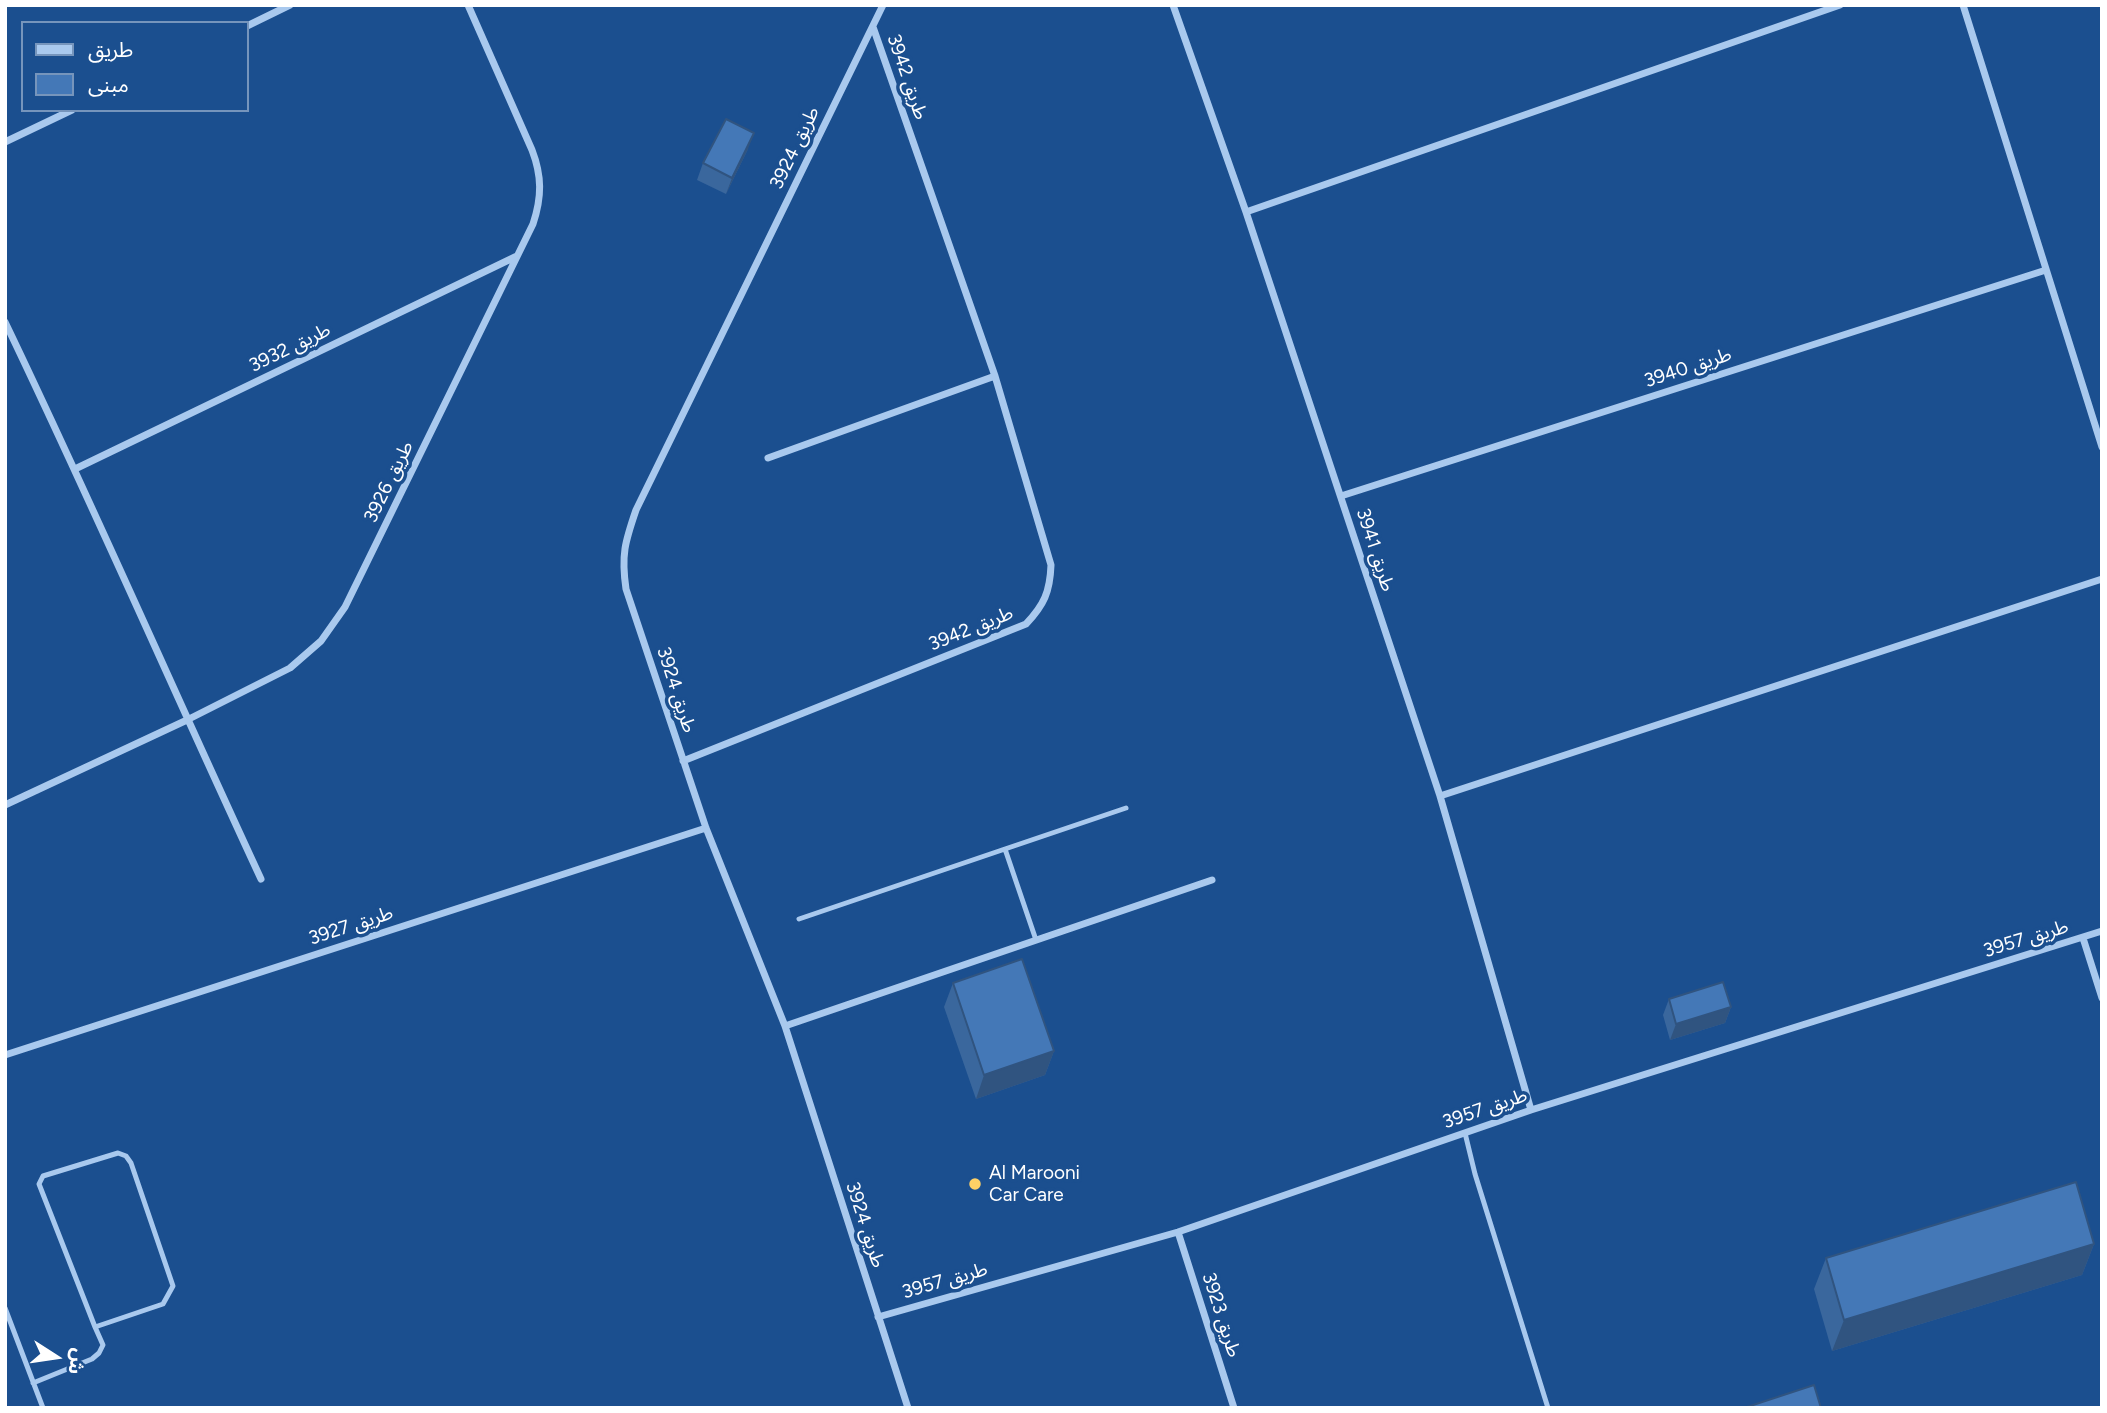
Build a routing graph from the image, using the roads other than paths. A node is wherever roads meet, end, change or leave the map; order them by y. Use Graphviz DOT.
graph roads {
  1 [pos="290,5"];
  2 [pos="468,5"];
  3 [pos="883,5"];
  4 [pos="1173,5"];
  5 [pos="1840,5"];
  6 [pos="1963,5"];
  7 [pos="248,26"];
  8 [pos="873,26"];
  9 [pos="68,112"];
  10 [pos="5,142"];
  11 [pos="1246,212"];
  12 [pos="517,256"];
  13 [pos="2046,270"];
  14 [pos="5,322"];
  15 [pos="995,376"];
  16 [pos="2102,447"];
  17 [pos="768,458"];
  18 [pos="75,468"];
  19 [pos="1341,496"];
  20 [pos="2102,579"];
  21 [pos="187,720"];
  22 [pos="683,761"];
  23 [pos="1440,796"];
  24 [pos="5,805"];
  25 [pos="1126,808"];
  26 [pos="706,828"];
  27 [pos="1005,849"];
  28 [pos="261,879"];
  29 [pos="1212,880"];
  30 [pos="799,919"];
  31 [pos="2102,931"];
  32 [pos="2082,938"];
  33 [pos="1036,940"];
  34 [pos="2102,999"];
  35 [pos="785,1026"];
  36 [pos="5,1055"];
  37 [pos="1531,1110"];
  38 [pos="1465,1133"];
  39 [pos="1178,1232"];
  40 [pos="5,1308"];
  41 [pos="878,1317"];
  42 [pos="95,1327"];
  43 [pos="33,1383"];
  44 [pos="43,1408"];
  45 [pos="908,1408"];
  46 [pos="1234,1408"];
  47 [pos="1548,1408"];
  1 -- 7 [label="street"];
  2 -- 12 [label="street, طريق 3926"];
  3 -- 8 [label="street, طريق 3924"];
  4 -- 11 [label="street, طريق 3941"];
  5 -- 11 [label="street"];
  6 -- 13 [label="street"];
  8 -- 15 [label="street, طريق 3942"];
  8 -- 22 [label="street, طريق 3924"];
  9 -- 10 [label="street"];
  11 -- 19 [label="street, طريق 3941"];
  12 -- 18 [label="street, طريق 3932"];
  12 -- 21 [label="street, طريق 3926"];
  13 -- 16 [label="street"];
  13 -- 19 [label="street, طريق 3940"];
  14 -- 18 [label="street"];
  15 -- 17 [label="street"];
  15 -- 22 [label="street, طريق 3942"];
  18 -- 21 [label="street"];
  19 -- 23 [label="street, طريق 3941"];
  20 -- 23 [label="street"];
  21 -- 24 [label="street, طريق 3926"];
  21 -- 28 [label="street"];
  22 -- 26 [label="street, طريق 3924"];
  23 -- 37 [label="street, طريق 3941"];
  25 -- 27 [label="lane"];
  26 -- 35 [label="street, طريق 3924"];
  26 -- 36 [label="street, طريق 3927"];
  27 -- 30 [label="lane"];
  27 -- 33 [label="lane"];
  29 -- 33 [label="street"];
  31 -- 32 [label="street, طريق 3957"];
  32 -- 34 [label="street"];
  32 -- 37 [label="street, طريق 3957"];
  33 -- 35 [label="street"];
  35 -- 41 [label="street, طريق 3924"];
  37 -- 38 [label="street, طريق 3957"];
  38 -- 39 [label="street, طريق 3957"];
  38 -- 47 [label="lane"];
  39 -- 41 [label="street, طريق 3957"];
  39 -- 46 [label="street, طريق 3923"];
  40 -- 43 [label="lane"];
  41 -- 45 [label="street, طريق 3924"];
  42 -- 42 [label="lane"];
  42 -- 43 [label="lane"];
  43 -- 44 [label="lane"];
}
